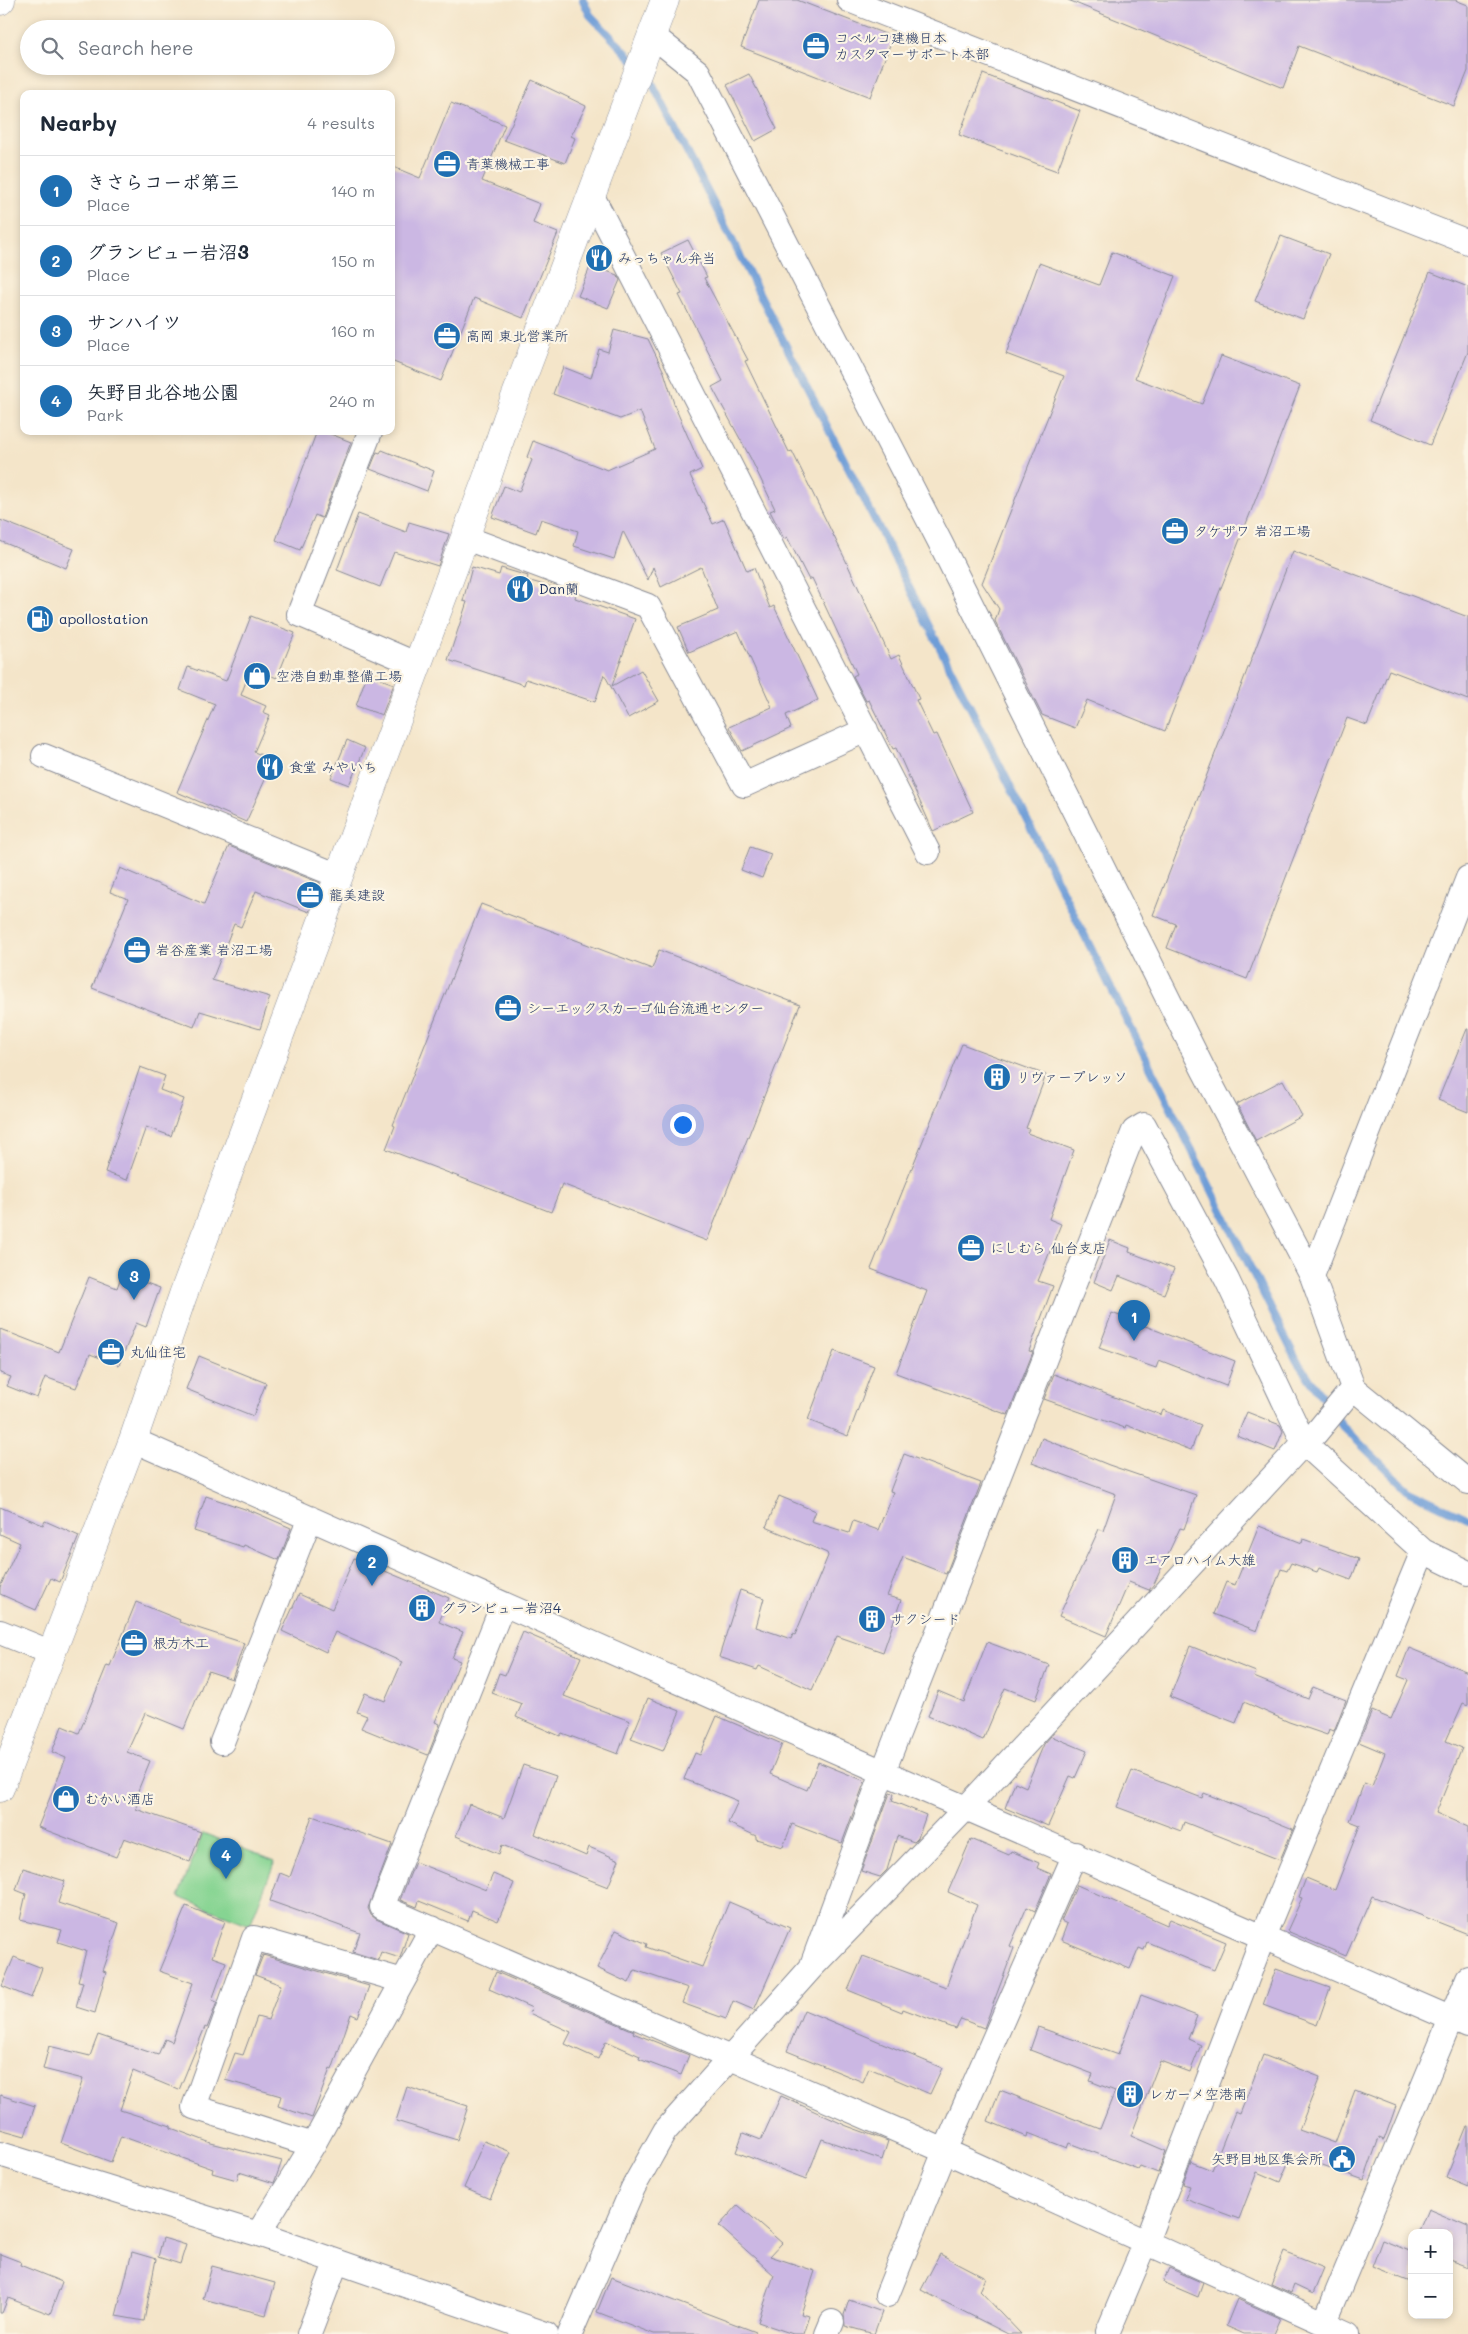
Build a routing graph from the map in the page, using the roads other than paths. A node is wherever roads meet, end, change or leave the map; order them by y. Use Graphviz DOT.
graph roads {
  1 [pos="665,0"];
  2 [pos="849,0"];
  3 [pos="651,37"];
  4 [pos="591,194"];
  5 [pos="1468,242"];
  6 [pos="369,435"];
  7 [pos="466,538"];
  8 [pos="418,665"];
  9 [pos="866,730"];
  10 [pos="44,756"];
  11 [pos="928,852"];
  12 [pos="340,876"];
  13 [pos="1468,878"];
  14 [pos="1312,1276"];
  15 [pos="1353,1388"];
  16 [pos="1310,1438"];
  17 [pos="133,1440"];
  18 [pos="1468,1482"];
  19 [pos="310,1518"];
  20 [pos="1423,1551"];
  21 [pos="1468,1572"];
  22 [pos="503,1604"];
  23 [pos="0,1632"];
  24 [pos="52,1652"];
  25 [pos="222,1742"];
  26 [pos="883,1772"];
  27 [pos="0,1788"];
  28 [pos="967,1807"];
  29 [pos="1075,1854"];
  30 [pos="432,1928"];
  31 [pos="1263,1937"];
  32 [pos="811,1968"];
  33 [pos="1468,1978"];
  34 [pos="404,1981"];
  35 [pos="1460,2023"];
  36 [pos="732,2059"];
  37 [pos="313,2145"];
  38 [pos="945,2151"];
  39 [pos="0,2154"];
  40 [pos="258,2234"];
  41 [pos="1146,2242"];
  42 [pos="336,2263"];
  43 [pos="887,2295"];
  44 [pos="1325,2322"];
  45 [pos="1108,2332"];
  46 [pos="309,2334"];
  47 [pos="546,2334"];
  48 [pos="570,2334"];
  49 [pos="1348,2334"];
  1 -- 3 [label="street"];
  2 -- 5 [label="street"];
  3 -- 4 [label="street"];
  3 -- 14 [label="street"];
  4 -- 7 [label="street"];
  4 -- 9 [label="street"];
  6 -- 8 [label="street"];
  7 -- 8 [label="street"];
  7 -- 9 [label="street"];
  8 -- 12 [label="street"];
  9 -- 11 [label="street"];
  10 -- 12 [label="street"];
  12 -- 17 [label="street"];
  13 -- 14 [label="street"];
  14 -- 15 [label="street"];
  15 -- 16 [label="street"];
  15 -- 18 [label="street"];
  16 -- 20 [label="street"];
  16 -- 26 [label="street"];
  16 -- 28 [label="street"];
  17 -- 19 [label="street"];
  17 -- 24 [label="street"];
  19 -- 22 [label="street"];
  19 -- 25 [label="street"];
  20 -- 21 [label="street"];
  20 -- 31 [label="street"];
  22 -- 26 [label="street"];
  22 -- 30 [label="street"];
  23 -- 24 [label="street"];
  24 -- 27 [label="street"];
  26 -- 28 [label="street"];
  26 -- 32 [label="street"];
  28 -- 29 [label="street"];
  28 -- 32 [label="street"];
  29 -- 31 [label="street"];
  29 -- 38 [label="street"];
  30 -- 34 [label="street"];
  30 -- 36 [label="street"];
  31 -- 35 [label="street"];
  31 -- 41 [label="street"];
  32 -- 36 [label="street"];
  33 -- 35 [label="street"];
  34 -- 37 [label="street"];
  34 -- 37 [label="street"];
  35 -- 44 [label="street"];
  36 -- 38 [label="street"];
  36 -- 48 [label="street"];
  37 -- 40 [label="street"];
  38 -- 41 [label="street"];
  38 -- 43 [label="street"];
  39 -- 40 [label="street"];
  40 -- 42 [label="street"];
  41 -- 44 [label="street"];
  41 -- 45 [label="street"];
  42 -- 46 [label="street"];
  42 -- 47 [label="street"];
  44 -- 49 [label="street"];
}
